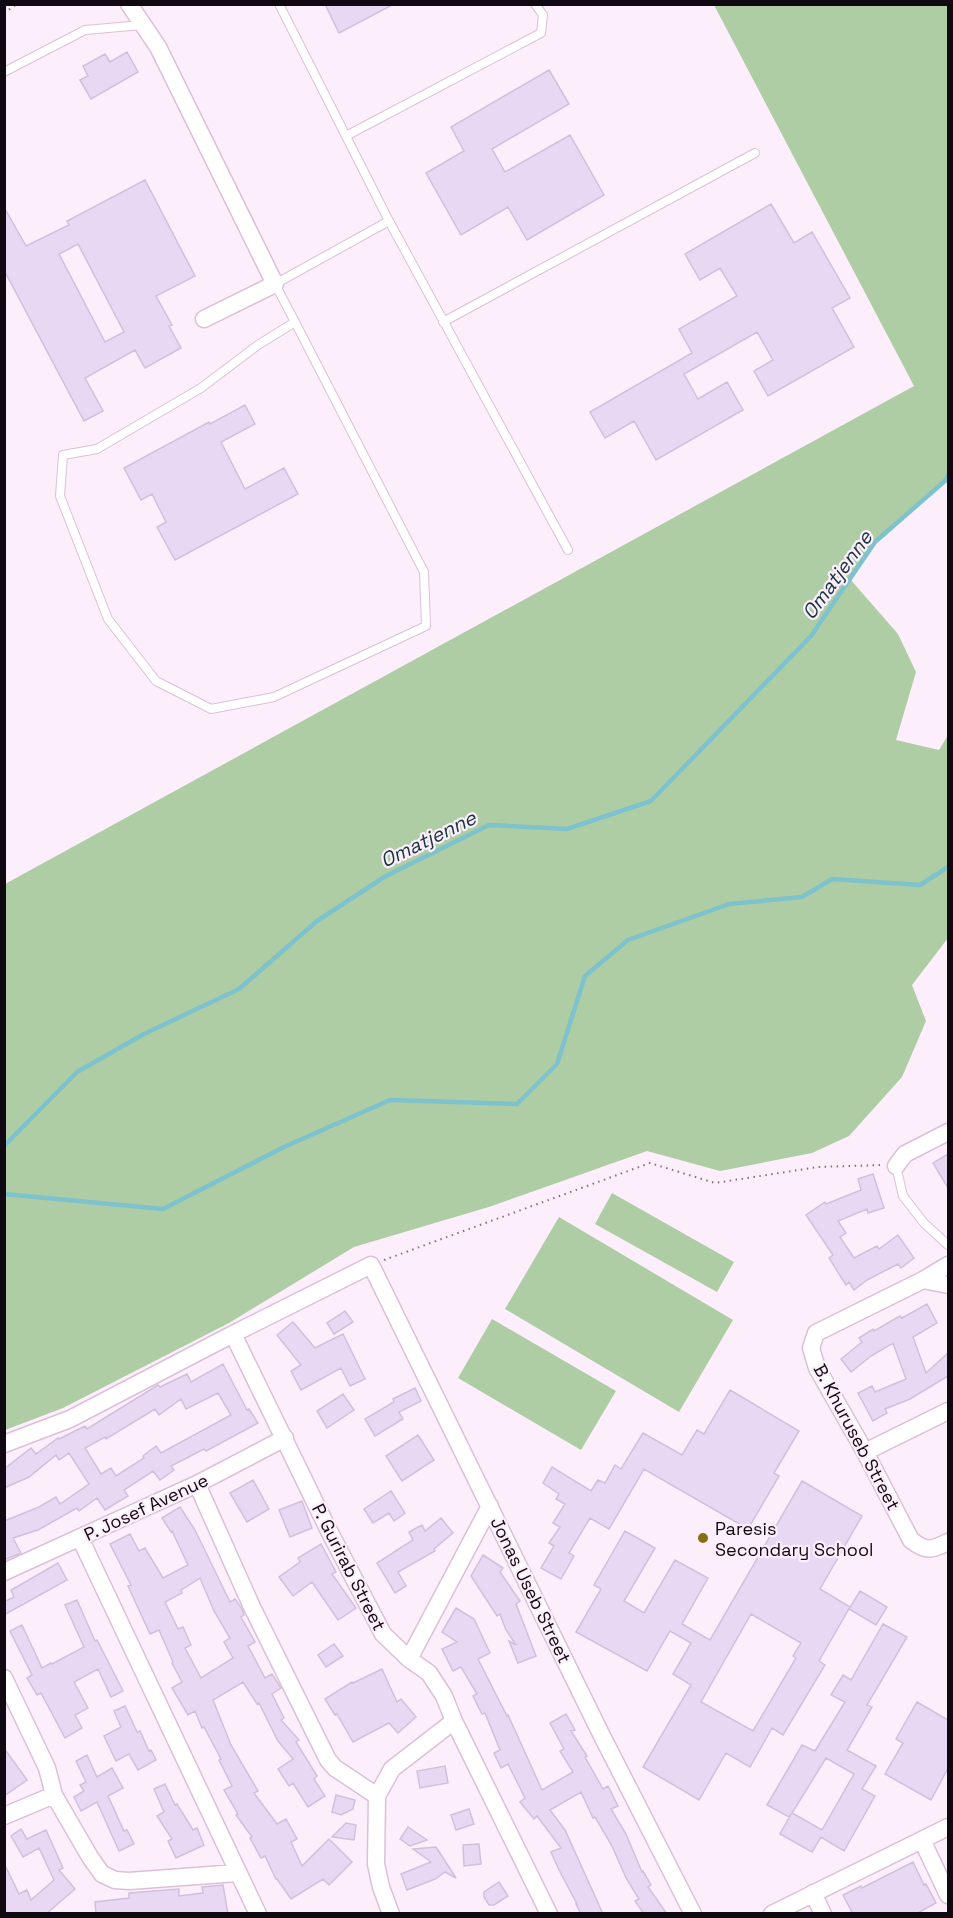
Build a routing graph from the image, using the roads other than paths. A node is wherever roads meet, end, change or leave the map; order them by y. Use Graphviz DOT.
graph roads {
  1 [pos="129,4"];
  2 [pos="279,4"];
  3 [pos="535,4"];
  4 [pos="143,25"];
  5 [pos="4,72"];
  6 [pos="346,136"];
  7 [pos="756,153"];
  8 [pos="389,221"];
  9 [pos="275,284"];
  10 [pos="204,319"];
  11 [pos="295,322"];
  12 [pos="443,322"];
  13 [pos="568,550"];
  14 [pos="948,1132"];
  15 [pos="896,1166"];
  16 [pos="948,1245"];
  17 [pos="948,1265"];
  18 [pos="923,1280"];
  19 [pos="948,1285"];
  20 [pos="233,1334"];
  21 [pos="948,1411"];
  22 [pos="285,1438"];
  23 [pos="4,1444"];
  24 [pos="865,1452"];
  25 [pos="197,1484"];
  26 [pos="490,1506"];
  27 [pos="80,1538"];
  28 [pos="948,1542"];
  29 [pos="4,1572"];
  30 [pos="409,1659"];
  31 [pos="4,1678"];
  32 [pos="454,1721"];
  33 [pos="54,1795"];
  34 [pos="376,1796"];
  35 [pos="4,1816"];
  36 [pos="948,1827"];
  37 [pos="922,1840"];
  38 [pos="237,1873"];
  39 [pos="813,1893"];
  40 [pos="948,1894"];
  41 [pos="258,1914"];
  42 [pos="392,1914"];
  43 [pos="549,1914"];
  44 [pos="693,1914"];
  45 [pos="772,1914"];
  46 [pos="823,1914"];
  1 -- 4 [label="street"];
  2 -- 6 [label="lane"];
  3 -- 6 [label="lane"];
  4 -- 5 [label="lane"];
  4 -- 9 [label="street"];
  6 -- 8 [label="lane"];
  7 -- 12 [label="lane"];
  8 -- 9 [label="lane"];
  8 -- 12 [label="lane"];
  9 -- 10 [label="street"];
  9 -- 11 [label="lane"];
  11 -- 11 [label="lane"];
  12 -- 13 [label="lane"];
  14 -- 15 [label="street"];
  15 -- 16 [label="lane"];
  17 -- 18 [label="street, B. Khuruseb Street"];
  18 -- 19 [label="street"];
  18 -- 24 [label="street, B. Khuruseb Street"];
  20 -- 22 [label="street, P. Gurirab Street"];
  20 -- 23 [label="street"];
  20 -- 26 [label="street, Jonas Useb Street"];
  21 -- 24 [label="street"];
  22 -- 25 [label="street, P. Josef Avenue"];
  22 -- 30 [label="street, P. Gurirab Street"];
  24 -- 28 [label="street, B. Khuruseb Street"];
  25 -- 27 [label="street, P. Josef Avenue"];
  25 -- 34 [label="street"];
  26 -- 30 [label="street"];
  26 -- 44 [label="street, Jonas Useb Street"];
  27 -- 29 [label="street, P. Josef Avenue"];
  27 -- 38 [label="street"];
  30 -- 32 [label="street, P. Gurirab Street"];
  31 -- 33 [label="street"];
  32 -- 34 [label="street"];
  32 -- 43 [label="street, P. Gurirab Street"];
  33 -- 35 [label="street"];
  33 -- 38 [label="street"];
  34 -- 42 [label="street"];
  36 -- 37 [label="street"];
  37 -- 39 [label="street"];
  37 -- 40 [label="street"];
  38 -- 41 [label="street"];
  39 -- 45 [label="street"];
  39 -- 46 [label="street"];
}
